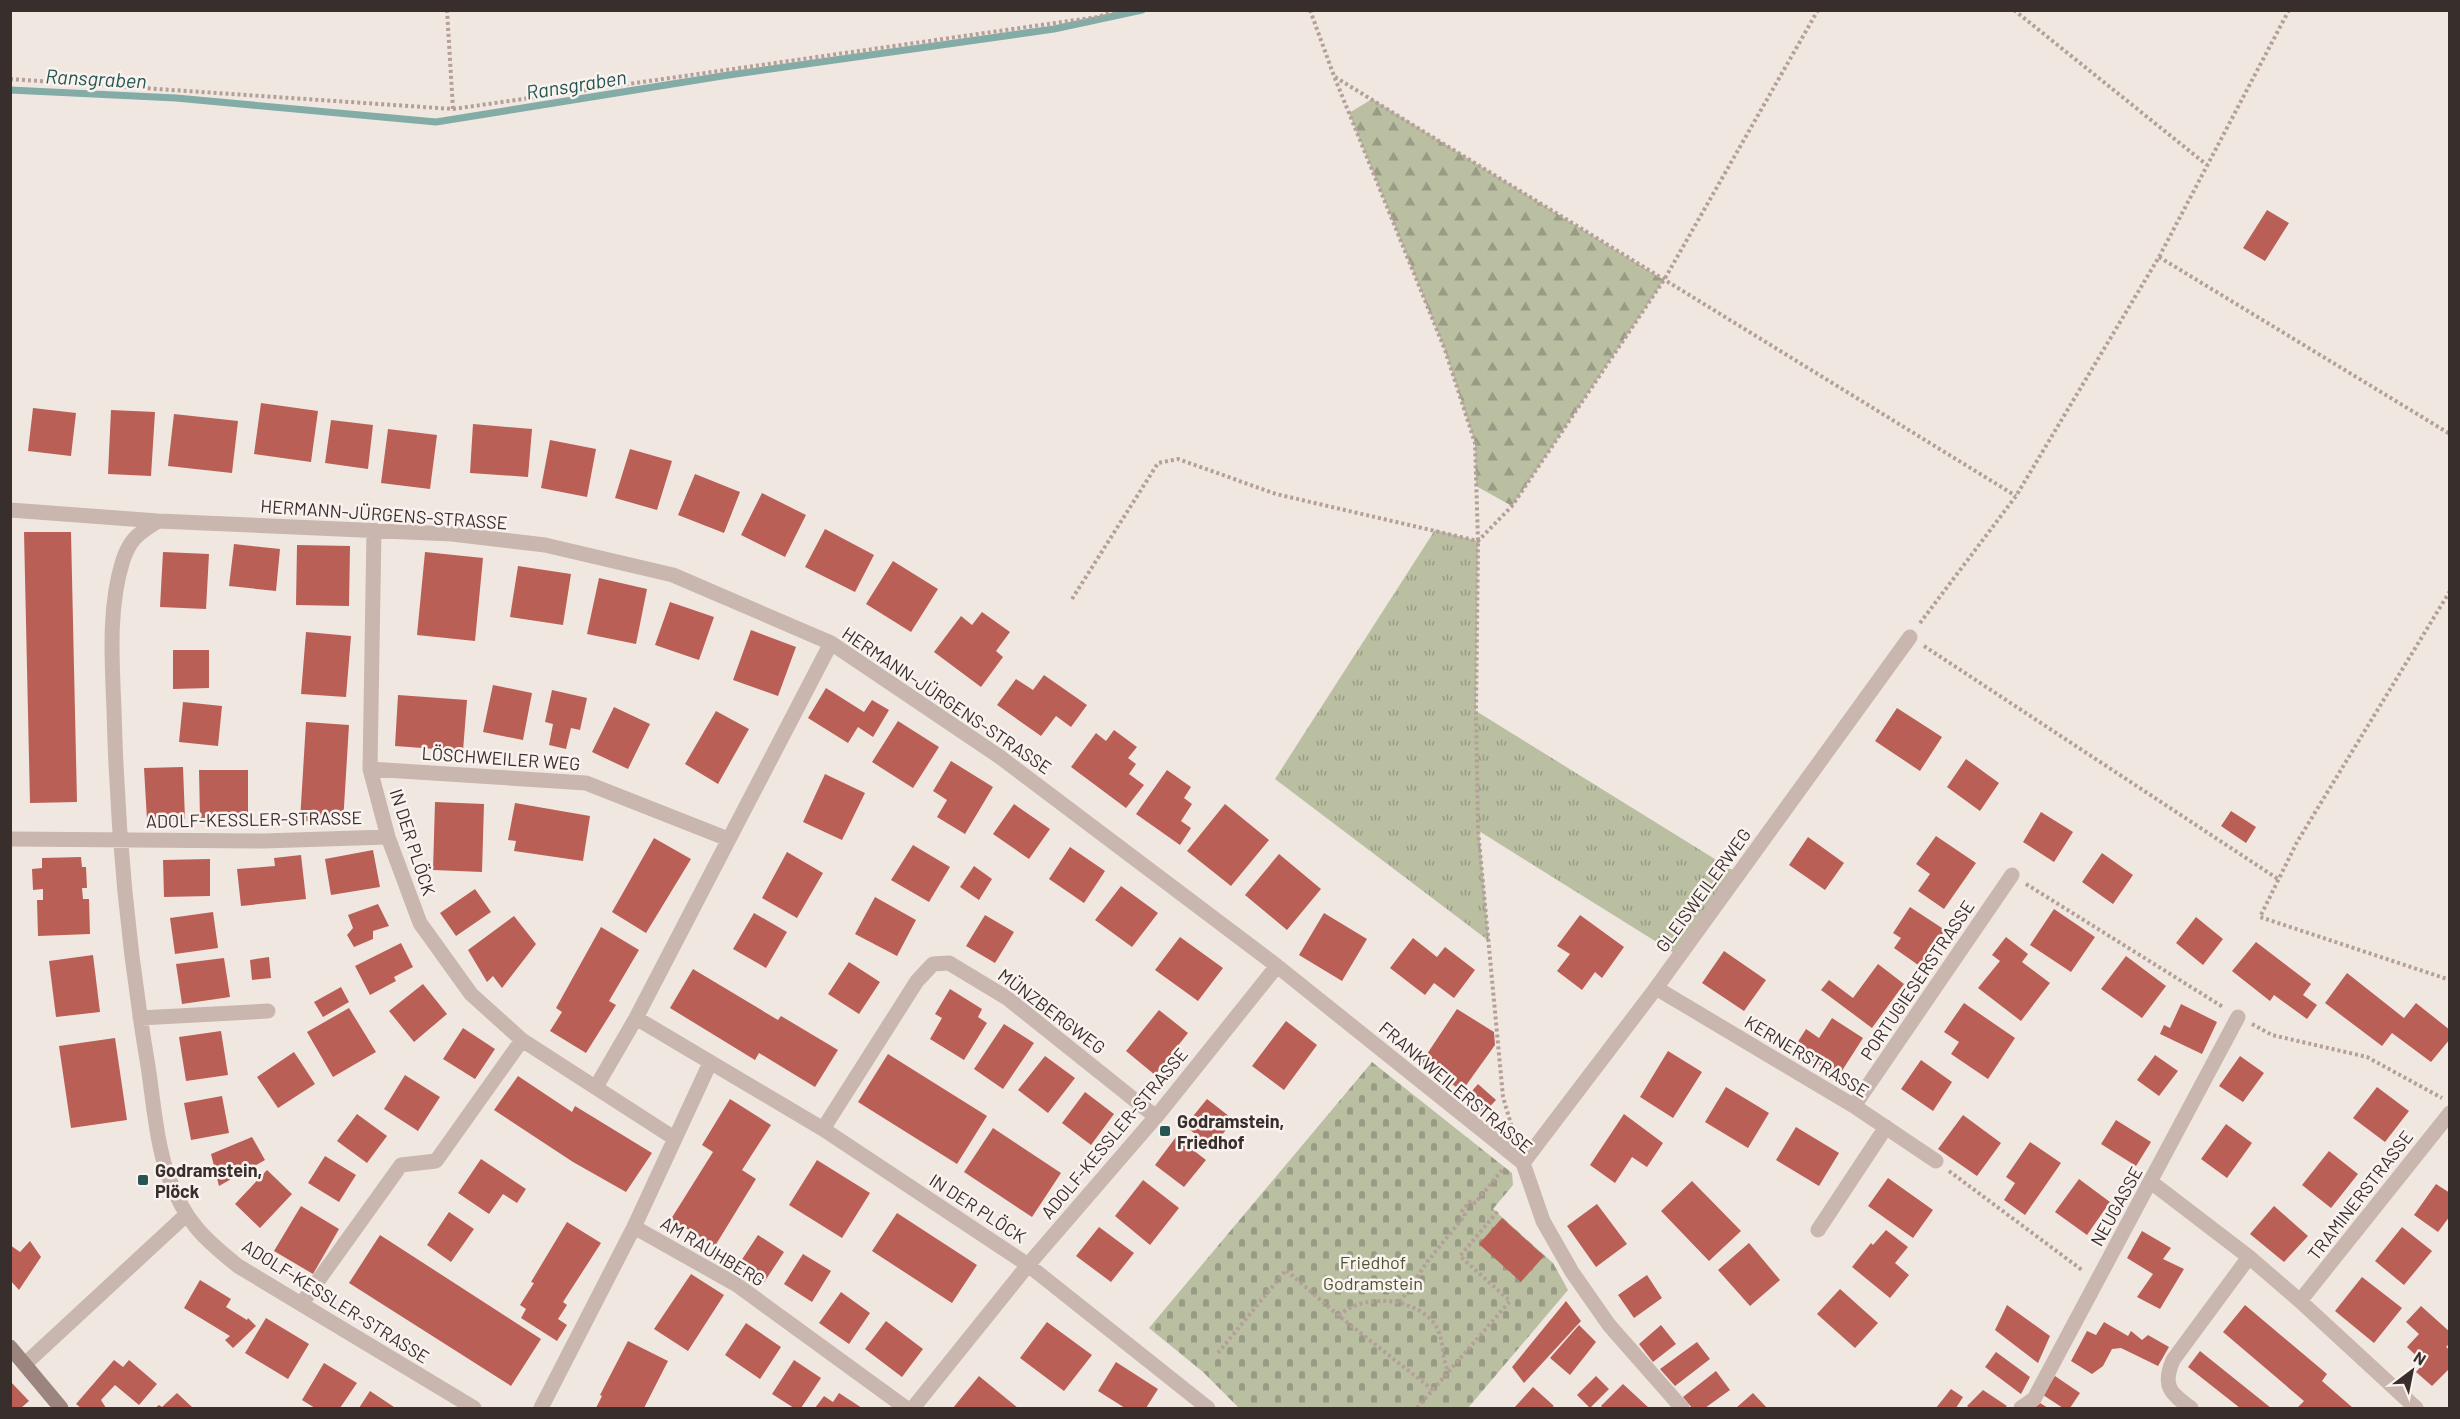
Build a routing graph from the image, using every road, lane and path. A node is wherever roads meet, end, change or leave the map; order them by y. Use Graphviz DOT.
graph roads {
  1 [pos="447,10"];
  2 [pos="1119,10"];
  3 [pos="1310,10"];
  4 [pos="1818,10"];
  5 [pos="2014,10"];
  6 [pos="2290,11"];
  7 [pos="1334,76"];
  8 [pos="10,79"];
  9 [pos="453,109"];
  10 [pos="2207,165"];
  11 [pos="2159,256"];
  12 [pos="1664,280"];
  13 [pos="2450,434"];
  14 [pos="2016,496"];
  15 [pos="10,510"];
  16 [pos="158,521"];
  17 [pos="374,530"];
  18 [pos="1478,542"];
  19 [pos="2450,591"];
  20 [pos="1072,599"];
  21 [pos="1910,637"];
  22 [pos="831,643"];
  23 [pos="370,769"];
  24 [pos="388,837"];
  25 [pos="10,839"];
  26 [pos="121,839"];
  27 [pos="728,839"];
  28 [pos="2012,875"];
  29 [pos="2278,879"];
  30 [pos="1277,966"];
  31 [pos="2450,980"];
  32 [pos="1656,988"];
  33 [pos="268,1011"];
  34 [pos="2238,1017"];
  35 [pos="140,1018"];
  36 [pos="636,1018"];
  37 [pos="522,1040"];
  38 [pos="710,1063"];
  39 [pos="596,1087"];
  40 [pos="2450,1102"];
  41 [pos="1854,1106"];
  42 [pos="2450,1113"];
  43 [pos="1156,1117"];
  44 [pos="1886,1127"];
  45 [pos="823,1129"];
  46 [pos="674,1138"];
  47 [pos="1936,1161"];
  48 [pos="1523,1163"];
  49 [pos="1505,1167"];
  50 [pos="2151,1182"];
  51 [pos="1498,1211"];
  52 [pos="186,1215"];
  53 [pos="634,1227"];
  54 [pos="1818,1230"];
  55 [pos="2249,1257"];
  56 [pos="1028,1265"];
  57 [pos="2097,1281"];
  58 [pos="2300,1301"];
  59 [pos="1400,1302"];
  60 [pos="302,1303"];
  61 [pos="1339,1316"];
  62 [pos="10,1347"];
  63 [pos="1218,1353"];
  64 [pos="25,1364"];
  65 [pos="1448,1371"];
  66 [pos="1433,1390"];
  67 [pos="61,1408"];
  68 [pos="474,1408"];
  69 [pos="541,1408"];
  70 [pos="906,1408"];
  71 [pos="913,1408"];
  72 [pos="1208,1408"];
  73 [pos="1417,1408"];
  74 [pos="1682,1408"];
  75 [pos="2021,1408"];
  76 [pos="2191,1408"];
  77 [pos="2416,1408"];
  1 -- 9 [label="path"];
  2 -- 9 [label="path"];
  3 -- 7 [label="path"];
  4 -- 12 [label="path"];
  5 -- 10 [label="path"];
  6 -- 10 [label="path"];
  7 -- 12 [label="path"];
  7 -- 18 [label="path"];
  8 -- 9 [label="path"];
  10 -- 11 [label="path"];
  11 -- 13 [label="path"];
  11 -- 14 [label="path"];
  12 -- 14 [label="path"];
  12 -- 18 [label="path"];
  14 -- 21 [label="path"];
  15 -- 16 [label="street, HERMANN-JÜRGENS-STRASSE"];
  16 -- 17 [label="street, HERMANN-JÜRGENS-STRASSE"];
  16 -- 26 [label="street, ADOLF-KESSLER-STRASSE"];
  17 -- 22 [label="street, HERMANN-JÜRGENS-STRASSE"];
  17 -- 23 [label="street, IN DER PLÖCK"];
  18 -- 20 [label="path"];
  18 -- 48 [label="path"];
  19 -- 29 [label="path"];
  21 -- 29 [label="path"];
  21 -- 32 [label="street, GLEISWEILERWEG"];
  22 -- 27 [label="street"];
  22 -- 30 [label="street, HERMANN-JÜRGENS-STRASSE"];
  23 -- 24 [label="street, IN DER PLÖCK"];
  23 -- 27 [label="street, LÖSCHWEILER WEG"];
  24 -- 26 [label="street, ADOLF-KESSLER-STRASSE"];
  24 -- 37 [label="street, IN DER PLÖCK"];
  25 -- 26 [label="street, ADOLF-KESSLER-STRASSE"];
  26 -- 35 [label="street, ADOLF-KESSLER-STRASSE"];
  27 -- 36 [label="street"];
  28 -- 34 [label="path"];
  28 -- 41 [label="street, PORTUGIESERSTRASSE"];
  29 -- 31 [label="path"];
  30 -- 43 [label="street, ADOLF-KESSLER-STRASSE"];
  30 -- 48 [label="street, FRANKWEILERSTRASSE"];
  32 -- 41 [label="street, KERNERSTRASSE"];
  32 -- 48 [label="street, GLEISWEILERWEG"];
  33 -- 35 [label="street"];
  34 -- 40 [label="path"];
  34 -- 50 [label="street, NEUGASSE"];
  35 -- 52 [label="street, ADOLF-KESSLER-STRASSE"];
  36 -- 38 [label="street, IN DER PLÖCK"];
  36 -- 39 [label="street"];
  37 -- 39 [label="street, IN DER PLÖCK"];
  37 -- 60 [label="street"];
  38 -- 45 [label="street, IN DER PLÖCK"];
  38 -- 46 [label="street"];
  39 -- 46 [label="street, IN DER PLÖCK"];
  41 -- 44 [label="street, KERNERSTRASSE"];
  42 -- 58 [label="street, TRAMINERSTRASSE"];
  43 -- 45 [label="street, MÜNZBERGWEG"];
  43 -- 56 [label="street, ADOLF-KESSLER-STRASSE"];
  44 -- 47 [label="street, KERNERSTRASSE"];
  44 -- 54 [label="street"];
  45 -- 56 [label="street, IN DER PLÖCK"];
  46 -- 53 [label="street"];
  47 -- 57 [label="path"];
  48 -- 74 [label="street, FRANKWEILERSTRASSE"];
  49 -- 59 [label="path"];
  50 -- 55 [label="street"];
  50 -- 57 [label="street, NEUGASSE"];
  51 -- 65 [label="path"];
  52 -- 60 [label="street, ADOLF-KESSLER-STRASSE"];
  52 -- 64 [label="street"];
  53 -- 69 [label="street, AM RAUHBERG"];
  53 -- 70 [label="street, AM RAUHBERG"];
  55 -- 58 [label="street"];
  55 -- 76 [label="street"];
  56 -- 71 [label="street, ADOLF-KESSLER-STRASSE"];
  56 -- 72 [label="street, IN DER PLÖCK"];
  57 -- 75 [label="street, NEUGASSE"];
  58 -- 77 [label="street"];
  59 -- 61 [label="path"];
  59 -- 65 [label="path"];
  60 -- 68 [label="street, ADOLF-KESSLER-STRASSE"];
  61 -- 63 [label="path"];
  61 -- 66 [label="path"];
  62 -- 64 [label="main road"];
  64 -- 67 [label="main road"];
  65 -- 66 [label="path"];
  66 -- 73 [label="path"];
}
